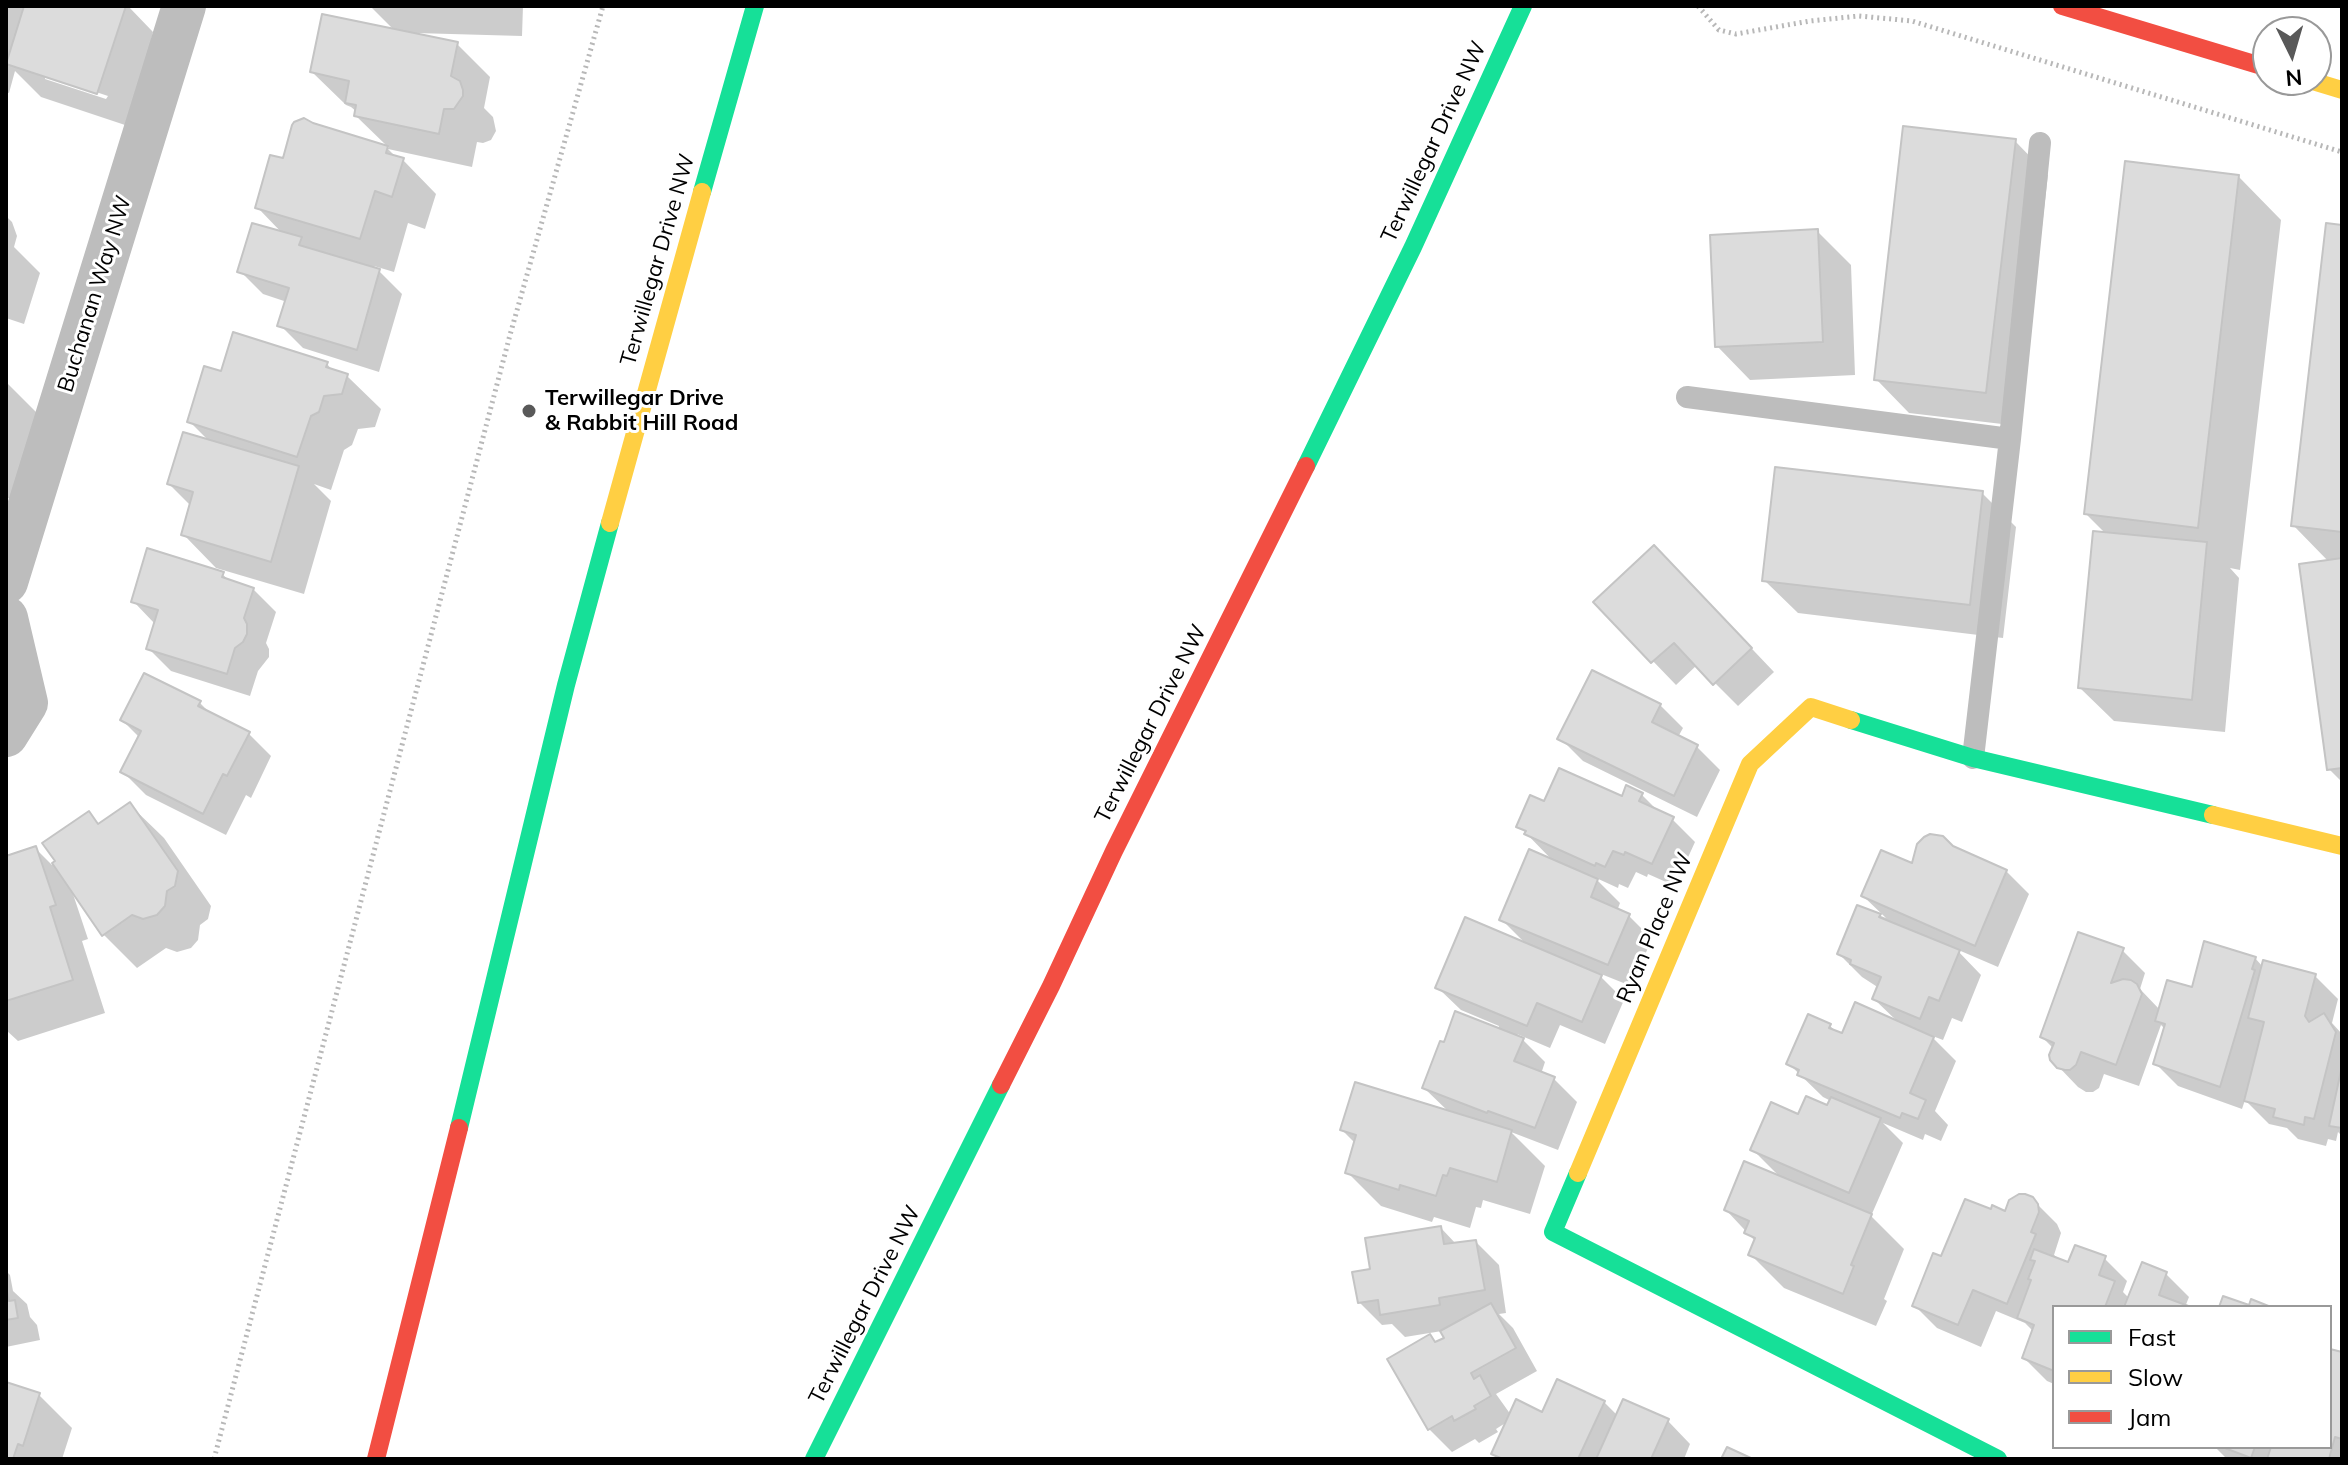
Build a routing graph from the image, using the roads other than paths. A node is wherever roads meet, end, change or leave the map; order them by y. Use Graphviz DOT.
graph roads {
  1 [pos="184,6"];
  2 [pos="755,6"];
  3 [pos="1523,6"];
  4 [pos="2062,6"];
  5 [pos="2252,63"];
  6 [pos="2040,143"];
  7 [pos="1687,397"];
  8 [pos="2010,439"];
  9 [pos="6,582"];
  10 [pos="6,618"];
  11 [pos="6,735"];
  12 [pos="1973,758"];
  13 [pos="2342,846"];
  14 [pos="376,1459"];
  15 [pos="814,1459"];
  16 [pos="1998,1459"];
  1 -- 9 [label="street, Buchanan Way NW"];
  2 -- 14 [label="main road, Terwillegar Drive NW"];
  3 -- 15 [label="main road, Terwillegar Drive NW"];
  4 -- 5 [label="main road"];
  6 -- 8 [label="lane"];
  7 -- 8 [label="lane"];
  8 -- 12 [label="lane"];
  10 -- 11 [label="street"];
  12 -- 13 [label="main road, Ryan Place NW"];
  12 -- 16 [label="main road, Ryan Place NW"];
}
